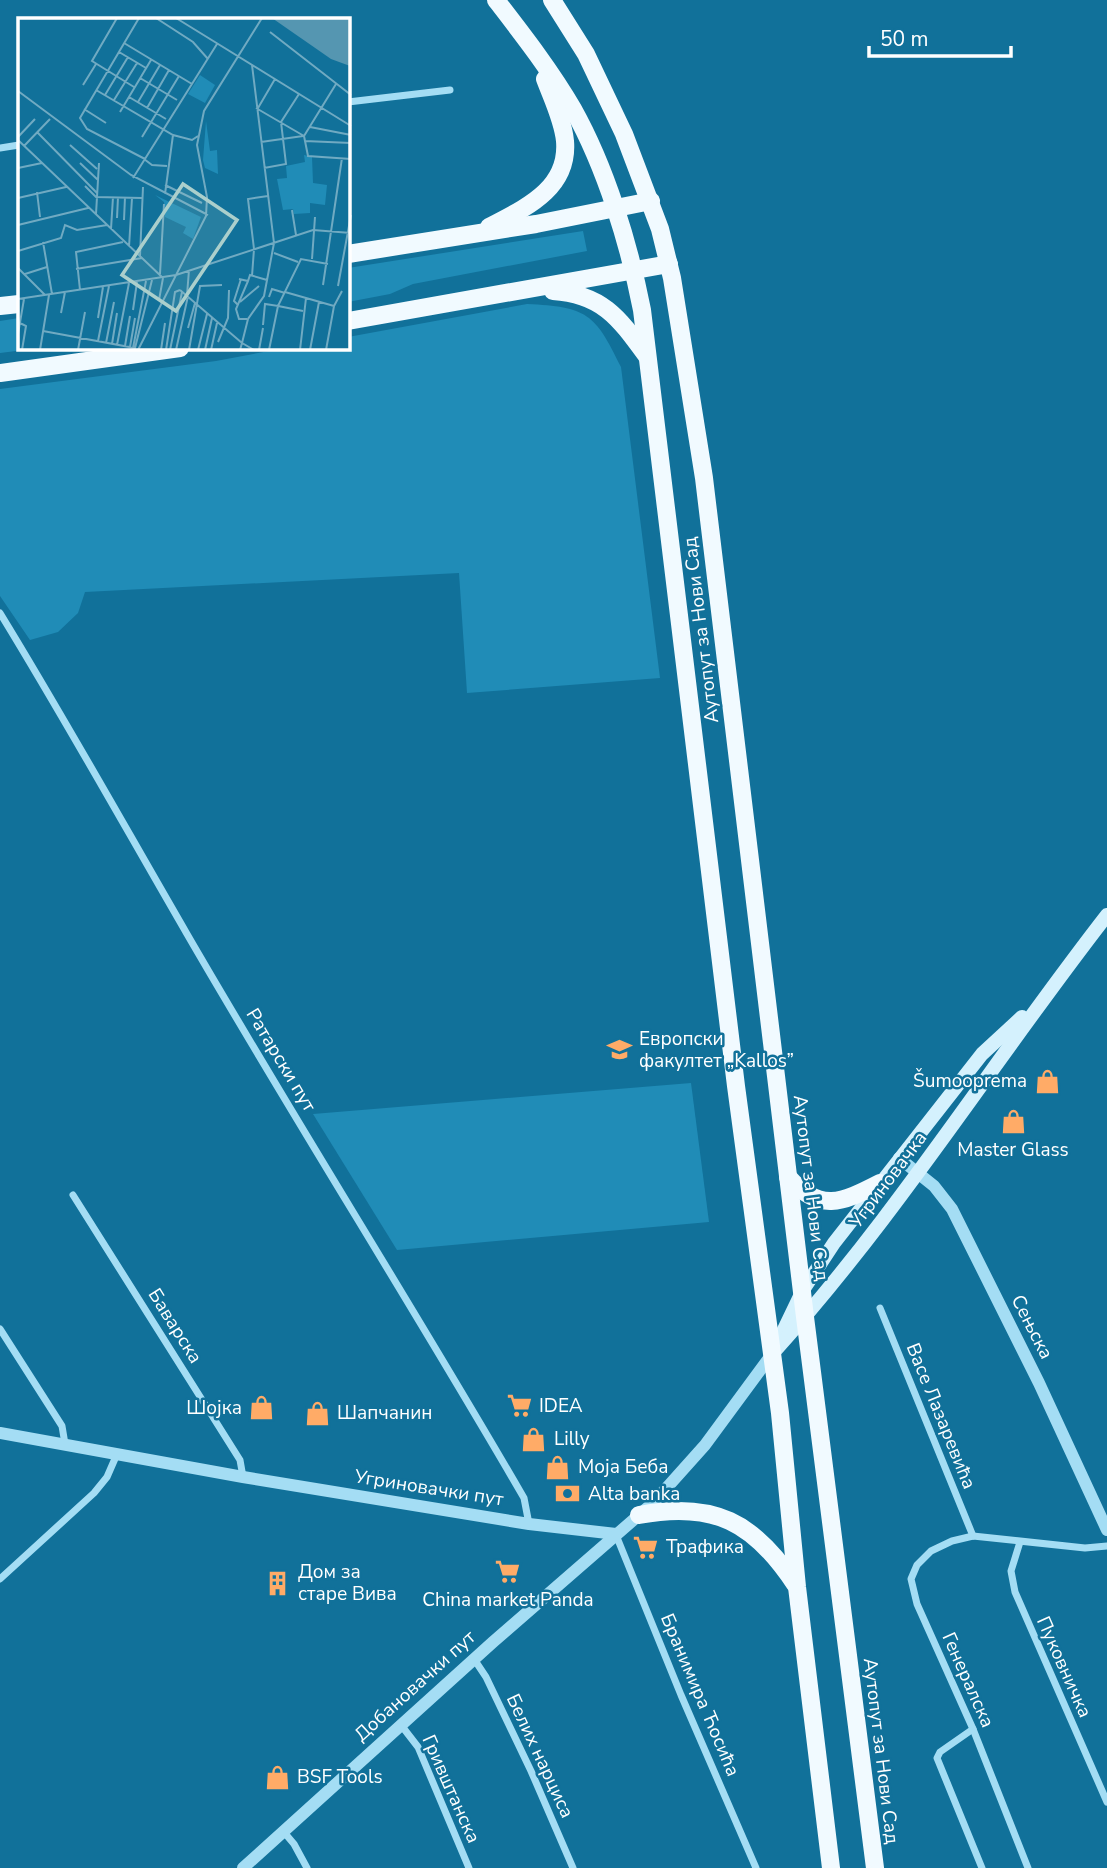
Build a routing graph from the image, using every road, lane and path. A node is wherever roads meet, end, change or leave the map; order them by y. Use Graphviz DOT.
graph roads {
  1 [pos="496,0"];
  2 [pos="552,0"];
  3 [pos="531,49"];
  4 [pos="450,90"];
  5 [pos="350,102"];
  6 [pos="18,145"];
  7 [pos="0,148"];
  8 [pos="651,201"];
  9 [pos="615,209"];
  10 [pos="476,233"];
  11 [pos="350,254"];
  12 [pos="669,264"];
  13 [pos="634,271"];
  14 [pos="532,289"];
  15 [pos="18,304"];
  16 [pos="0,306"];
  17 [pos="350,321"];
  18 [pos="166,350"];
  19 [pos="648,358"];
  20 [pos="0,373"];
  21 [pos="0,613"];
  22 [pos="1107,915"];
  23 [pos="1044,997"];
  24 [pos="899,1158"];
  25 [pos="919,1173"];
  26 [pos="788,1177"];
  27 [pos="880,1183"];
  28 [pos="74,1195"];
  29 [pos="803,1290"];
  30 [pos="880,1308"];
  31 [pos="805,1317"];
  32 [pos="0,1329"];
  33 [pos="772,1354"];
  34 [pos="0,1433"];
  35 [pos="65,1444"];
  36 [pos="117,1454"];
  37 [pos="243,1477"];
  38 [pos="639,1515"];
  39 [pos="529,1524"];
  40 [pos="1107,1530"];
  41 [pos="616,1534"];
  42 [pos="973,1536"];
  43 [pos="1020,1542"];
  44 [pos="1107,1546"];
  45 [pos="0,1580"];
  46 [pos="797,1587"];
  47 [pos="474,1659"];
  48 [pos="401,1725"];
  49 [pos="972,1729"];
  50 [pos="1107,1802"];
  51 [pos="283,1831"];
  52 [pos="243,1868"];
  53 [pos="307,1868"];
  54 [pos="469,1868"];
  55 [pos="573,1868"];
  56 [pos="756,1868"];
  57 [pos="831,1868"];
  58 [pos="875,1868"];
  59 [pos="982,1868"];
  60 [pos="1028,1868"];
  1 -- 3 [label="main road"];
  2 -- 8 [label="main road, Аутопут за Нови Сад"];
  3 -- 9 [label="main road, Аутопут за Нови Сад"];
  3 -- 10 [label="main road"];
  4 -- 5 [label="street"];
  6 -- 7 [label="street"];
  8 -- 9 [label="main road"];
  8 -- 12 [label="main road, Аутопут за Нови Сад"];
  9 -- 10 [label="main road"];
  9 -- 13 [label="main road, Аутопут за Нови Сад"];
  10 -- 11 [label="main road"];
  12 -- 13 [label="main road"];
  12 -- 26 [label="main road, Аутопут за Нови Сад"];
  13 -- 14 [label="main road"];
  13 -- 19 [label="main road, Аутопут за Нови Сад"];
  14 -- 17 [label="main road"];
  14 -- 19 [label="main road"];
  15 -- 16 [label="main road"];
  18 -- 20 [label="main road"];
  19 -- 33 [label="main road, Аутопут за Нови Сад"];
  21 -- 39 [label="street, Ратарски пут"];
  22 -- 23 [label="main road, Угриновачка"];
  23 -- 24 [label="main road, Угриновачка"];
  23 -- 25 [label="main road, Угриновачка"];
  24 -- 25 [label="street, Сењска"];
  24 -- 27 [label="main road, Угриновачка"];
  25 -- 31 [label="main road, Угриновачка"];
  25 -- 40 [label="street, Сењска"];
  26 -- 27 [label="main road"];
  26 -- 29 [label="main road, Аутопут за Нови Сад"];
  27 -- 29 [label="main road, Угриновачка"];
  28 -- 37 [label="street, Баварска"];
  29 -- 31 [label="main road, Аутопут за Нови Сад"];
  29 -- 33 [label="main road, Угриновачка"];
  30 -- 42 [label="street, Васе Лазаревића"];
  31 -- 33 [label="main road, Угриновачка"];
  31 -- 58 [label="main road, Аутопут за Нови Сад"];
  32 -- 35 [label="street"];
  33 -- 38 [label="street"];
  33 -- 46 [label="main road, Аутопут за Нови Сад"];
  34 -- 35 [label="street, Угриновачки пут"];
  35 -- 36 [label="street, Угриновачки пут"];
  36 -- 37 [label="street, Угриновачки пут"];
  36 -- 45 [label="street"];
  37 -- 39 [label="street, Угриновачки пут"];
  38 -- 41 [label="street"];
  38 -- 46 [label="main road"];
  39 -- 41 [label="street, Угриновачки пут"];
  41 -- 47 [label="street, Добановачки пут"];
  41 -- 56 [label="street, Бранимира Ћосића"];
  42 -- 43 [label="street"];
  42 -- 49 [label="street, Генералска"];
  43 -- 44 [label="street"];
  43 -- 50 [label="street, Пуковничка"];
  46 -- 57 [label="main road, Аутопут за Нови Сад"];
  47 -- 48 [label="street, Добановачки пут"];
  47 -- 55 [label="street, Белих нарциса"];
  48 -- 51 [label="street, Добановачки пут"];
  48 -- 54 [label="street, Гривштанска"];
  49 -- 59 [label="street"];
  49 -- 60 [label="street, Генералска"];
  51 -- 52 [label="street, Добановачки пут"];
  51 -- 53 [label="street"];
}
